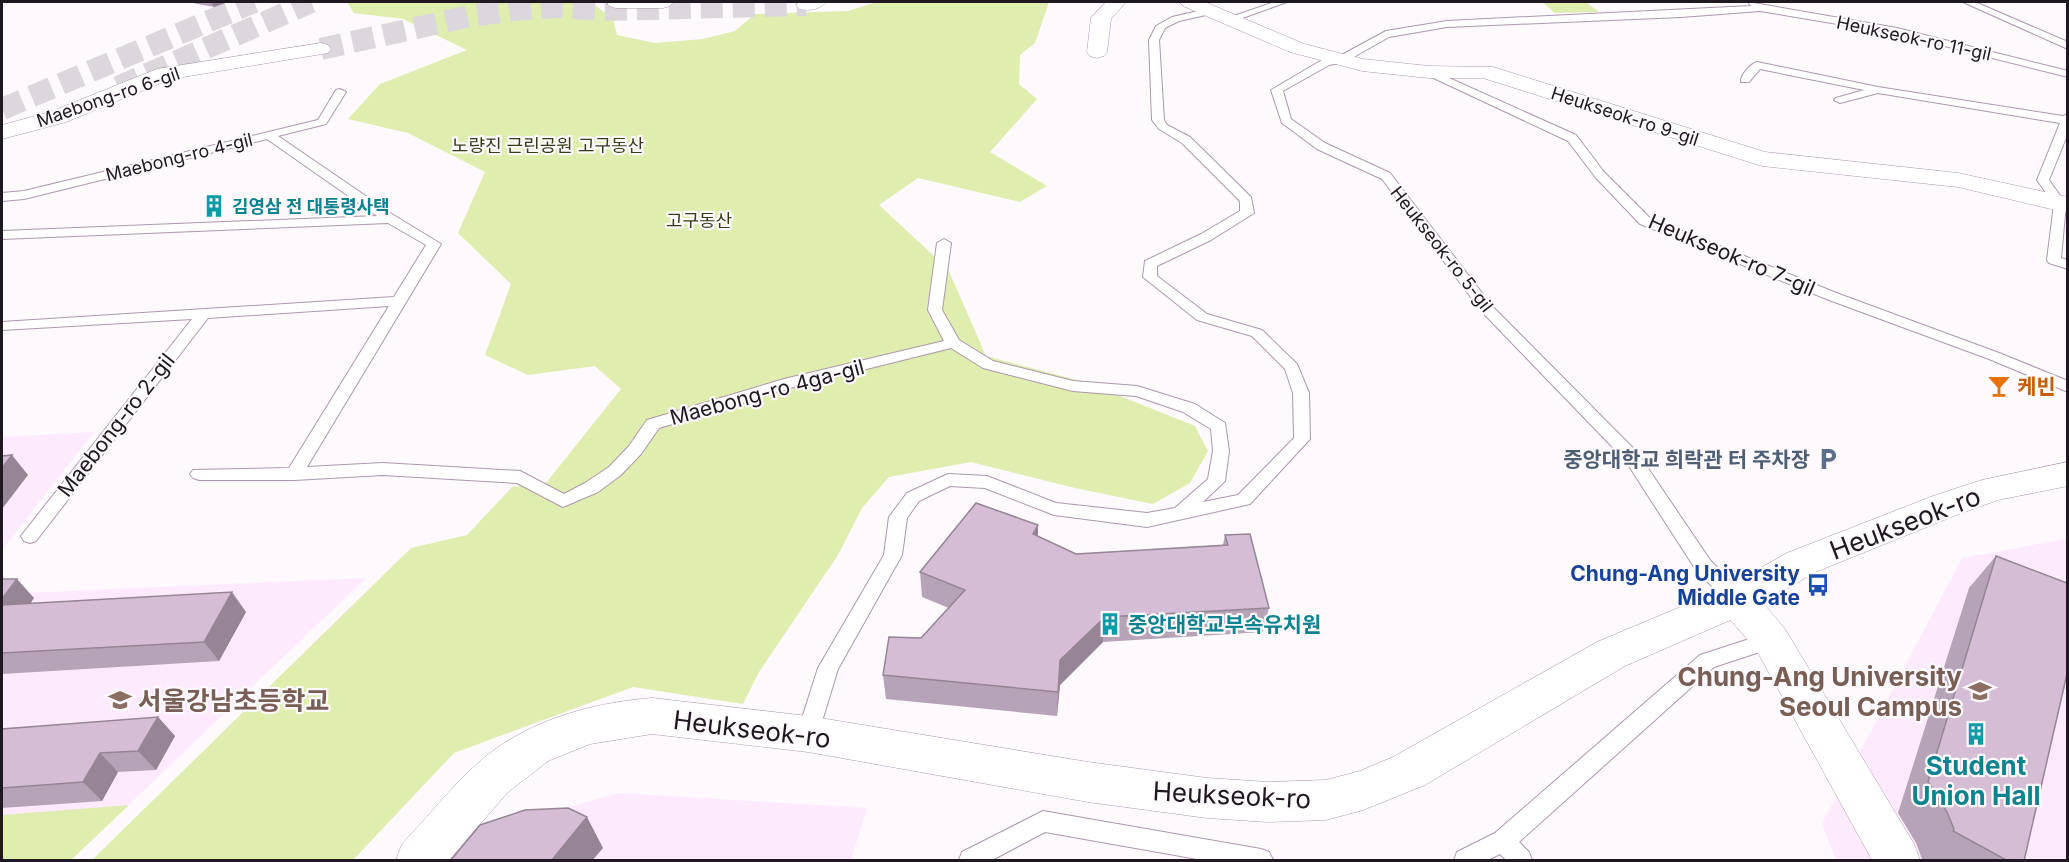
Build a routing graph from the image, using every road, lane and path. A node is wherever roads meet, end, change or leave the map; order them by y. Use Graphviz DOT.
graph roads {
  1 [pos="616,2"];
  2 [pos="663,2"];
  3 [pos="1116,2"];
  4 [pos="1190,2"];
  5 [pos="1282,2"];
  6 [pos="1968,2"];
  7 [pos="1756,5"];
  8 [pos="1221,15"];
  9 [pos="2067,46"];
  10 [pos="321,48"];
  11 [pos="1097,52"];
  12 [pos="1341,60"];
  13 [pos="1429,72"];
  14 [pos="2067,74"];
  15 [pos="1745,80"];
  16 [pos="1878,90"];
  17 [pos="340,93"];
  18 [pos="1840,100"];
  19 [pos="2066,118"];
  20 [pos="2,132"];
  21 [pos="269,135"];
  22 [pos="24,195"];
  23 [pos="2,197"];
  24 [pos="2064,204"];
  25 [pos="2,210"];
  26 [pos="390,219"];
  27 [pos="2,235"];
  28 [pos="944,243"];
  29 [pos="2067,265"];
  30 [pos="401,301"];
  31 [pos="202,315"];
  32 [pos="2,326"];
  33 [pos="953,343"];
  34 [pos="2067,387"];
  35 [pos="199,474"];
  36 [pos="294,474"];
  37 [pos="2067,474"];
  38 [pos="1180,513"];
  39 [pos="30,536"];
  40 [pos="1737,600"];
  41 [pos="1771,640"];
  42 [pos="808,734"];
  43 [pos="1503,841"];
  44 [pos="419,861"];
  45 [pos="970,861"];
  46 [pos="1261,861"];
  47 [pos="1465,861"];
  48 [pos="1521,861"];
  49 [pos="1897,861"];
  1 -- 2 [label="street"];
  3 -- 11 [label="street"];
  4 -- 8 [label="street, Heukseok-ro 9-gil"];
  5 -- 8 [label="lane"];
  6 -- 9 [label="lane"];
  7 -- 12 [label="lane, Heukseok-ro 5-gil"];
  7 -- 14 [label="lane, Heukseok-ro 11-gil"];
  8 -- 12 [label="street, Heukseok-ro 9-gil"];
  8 -- 38 [label="lane"];
  10 -- 20 [label="street, Maebong-ro 6-gil"];
  12 -- 13 [label="street, Heukseok-ro 9-gil"];
  12 -- 40 [label="lane, Heukseok-ro 5-gil"];
  13 -- 24 [label="street, Heukseok-ro 9-gil"];
  13 -- 34 [label="lane, Heukseok-ro 7-gil"];
  15 -- 16 [label="lane"];
  16 -- 18 [label="lane"];
  16 -- 19 [label="lane"];
  17 -- 21 [label="lane, Maebong-ro 4-gil"];
  19 -- 24 [label="lane"];
  21 -- 22 [label="lane, Maebong-ro 4-gil"];
  21 -- 26 [label="lane"];
  22 -- 23 [label="lane, Maebong-ro 4-gil"];
  22 -- 25 [label="lane"];
  24 -- 29 [label="lane"];
  26 -- 27 [label="lane"];
  26 -- 30 [label="lane"];
  28 -- 33 [label="lane"];
  30 -- 31 [label="lane, Maebong-ro 2-gil"];
  30 -- 36 [label="lane"];
  31 -- 32 [label="lane, Maebong-ro 2-gil"];
  31 -- 39 [label="lane, Maebong-ro 2-gil"];
  33 -- 36 [label="lane, Maebong-ro 4ga-gil"];
  33 -- 38 [label="lane"];
  35 -- 36 [label="lane, Maebong-ro 4ga-gil"];
  37 -- 40 [label="street, Heukseok-ro"];
  38 -- 42 [label="lane"];
  40 -- 41 [label="street"];
  40 -- 42 [label="street, Heukseok-ro"];
  41 -- 43 [label="lane"];
  41 -- 49 [label="street"];
  42 -- 44 [label="street, Heukseok-ro"];
  43 -- 47 [label="lane"];
  43 -- 48 [label="lane"];
  45 -- 46 [label="lane"];
}
